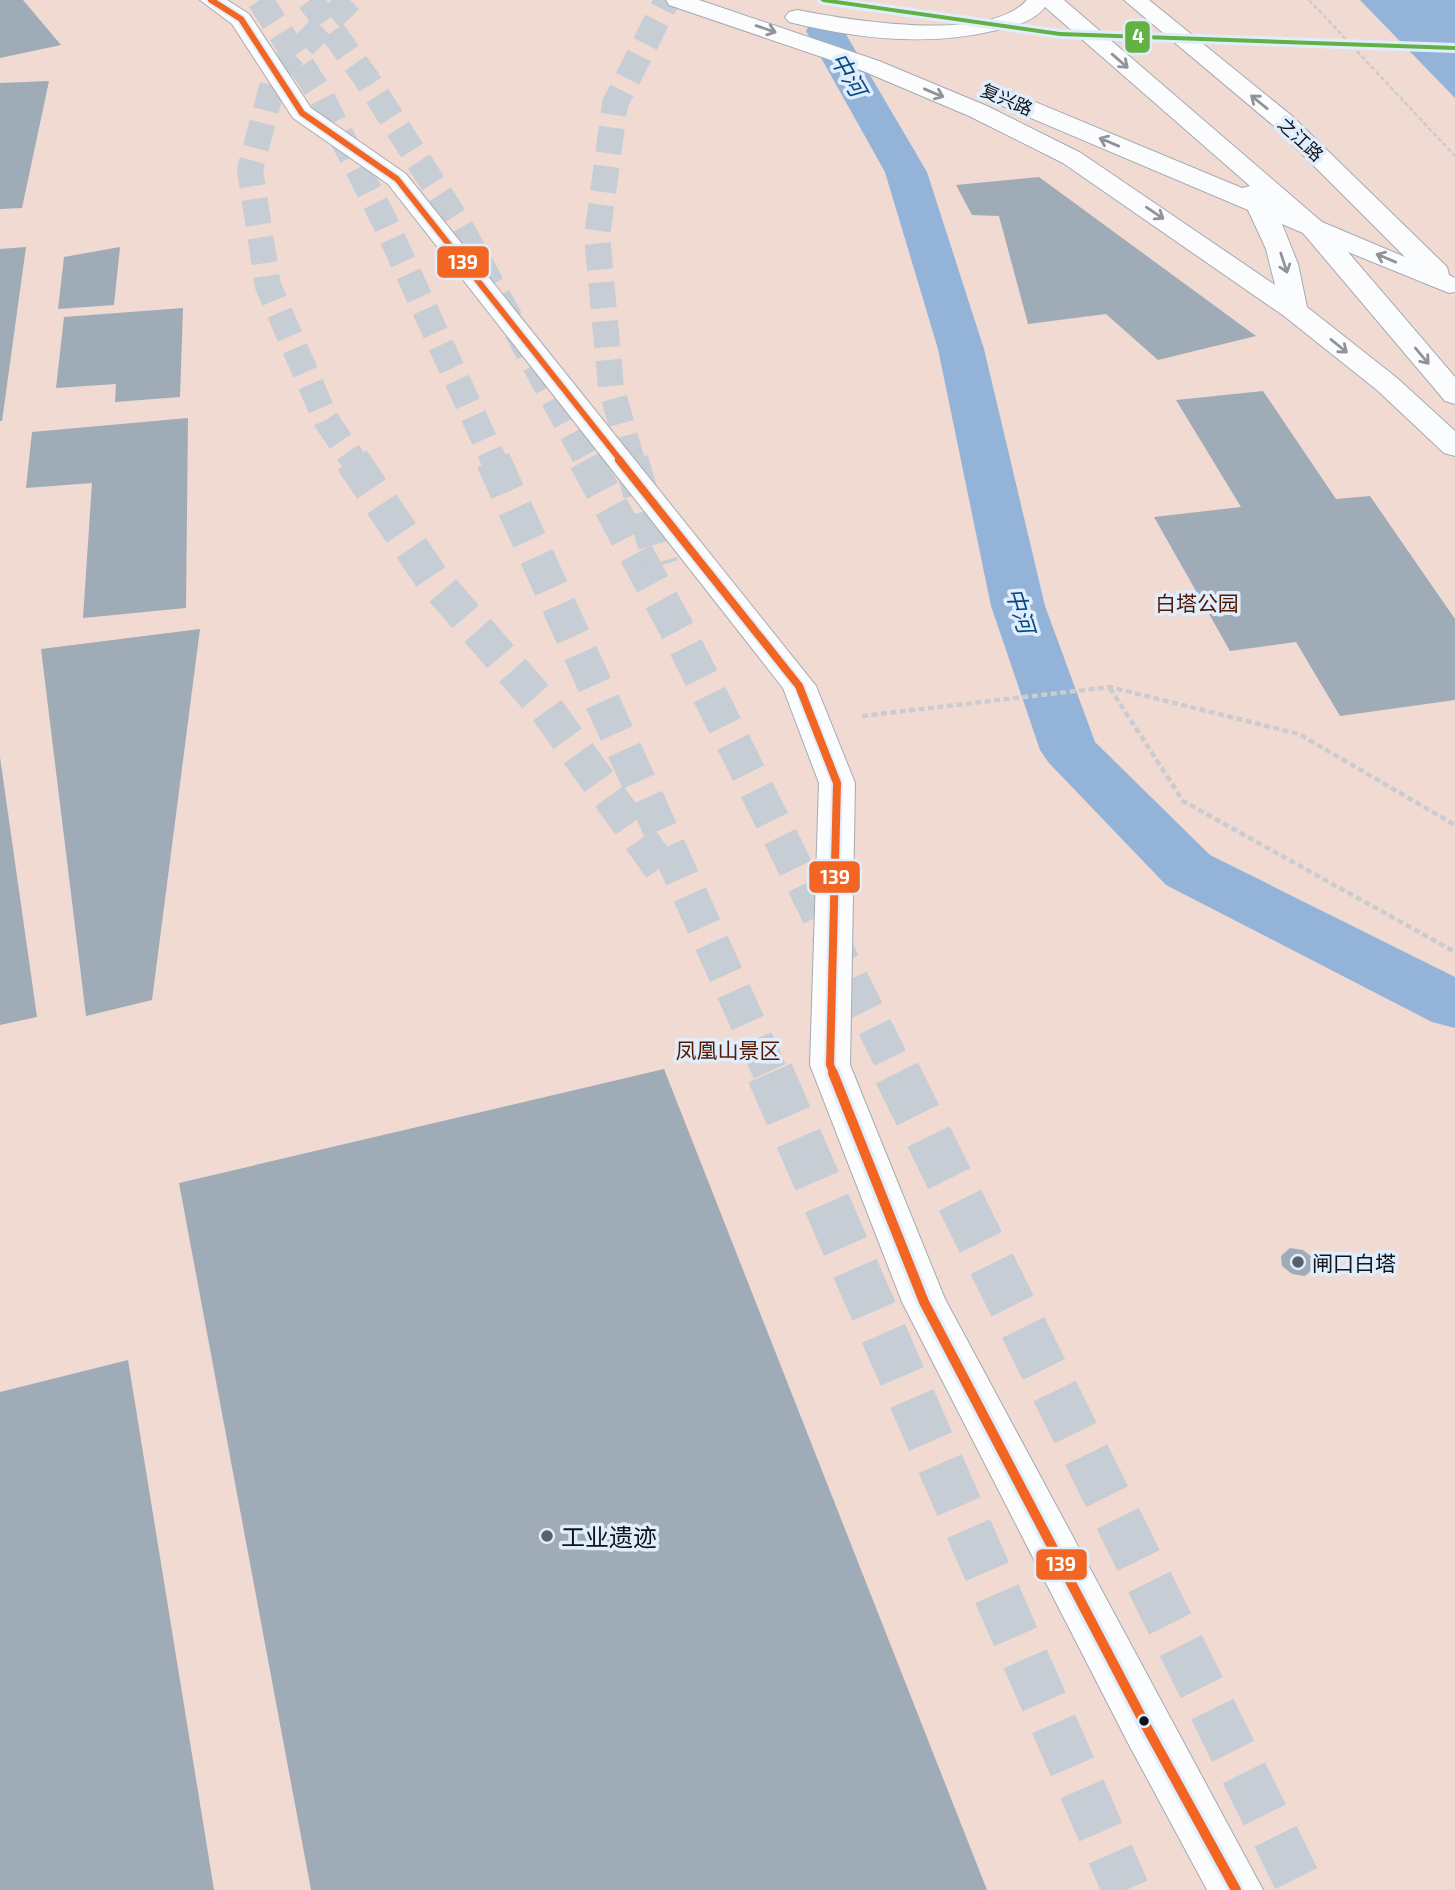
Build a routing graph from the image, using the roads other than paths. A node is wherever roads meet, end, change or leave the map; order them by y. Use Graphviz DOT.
graph roads {
  1 [pos="677,0"];
  2 [pos="1038,0"];
  3 [pos="1050,0"];
  4 [pos="1135,0"];
  5 [pos="238,6"];
  6 [pos="775,8"];
  7 [pos="797,17"];
  8 [pos="1073,158"];
  9 [pos="1352,186"];
  10 [pos="1271,203"];
  11 [pos="1312,226"];
  12 [pos="1452,289"];
  13 [pos="1294,310"];
  14 [pos="1455,395"];
  15 [pos="1455,447"];
  16 [pos="1236,1890"];
  1 -- 8 [label="main road, 复兴路, one-way"];
  2 -- 7 [label="main road"];
  3 -- 10 [label="main road, one-way"];
  9 -- 4 [label="main road, 之江路, one-way"];
  5 -- 16 [label="main road"];
  6 -- 7 [label="main road, 复兴路"];
  10 -- 7 [label="main road, 复兴路, one-way"];
  8 -- 10 [label="main road, 复兴路"];
  8 -- 13 [label="main road, 复兴路, one-way"];
  9 -- 10 [label="main road, 复兴路"];
  9 -- 12 [label="main road, 之江路"];
  10 -- 11 [label="main road"];
  10 -- 13 [label="main road, one-way"];
  12 -- 11 [label="main road, one-way"];
  11 -- 14 [label="main road, one-way"];
  13 -- 15 [label="main road, 复兴路, one-way"];
}
